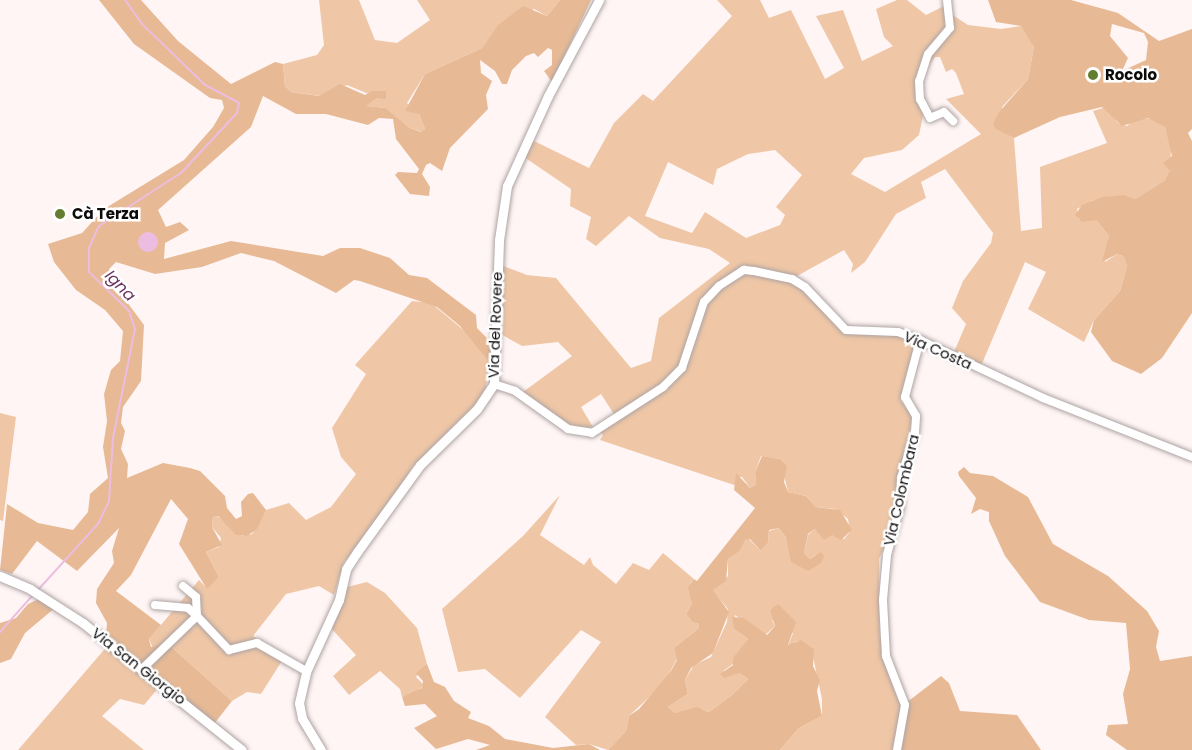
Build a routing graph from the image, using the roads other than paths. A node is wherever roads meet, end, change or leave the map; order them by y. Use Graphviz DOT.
graph roads {
  1 [pos="599,0"];
  2 [pos="947,0"];
  3 [pos="953,121"];
  4 [pos="920,340"];
  5 [pos="494,384"];
  6 [pos="1192,457"];
  7 [pos="0,576"];
  8 [pos="183,586"];
  9 [pos="155,605"];
  10 [pos="197,616"];
  11 [pos="143,668"];
  12 [pos="306,671"];
  13 [pos="242,750"];
  14 [pos="321,750"];
  15 [pos="897,750"];
  1 -- 5 [label="street, Via del Rovere"];
  2 -- 3 [label="street"];
  4 -- 5 [label="street, Via Costa"];
  4 -- 6 [label="street, Via Costa"];
  4 -- 15 [label="street, Via Colombara"];
  5 -- 12 [label="street, Via del Rovere"];
  7 -- 11 [label="street, Via San Giorgio"];
  8 -- 10 [label="street"];
  9 -- 10 [label="street"];
  10 -- 11 [label="street"];
  10 -- 12 [label="street"];
  11 -- 13 [label="street, Via San Giorgio"];
  12 -- 14 [label="street, Via del Rovere"];
}
